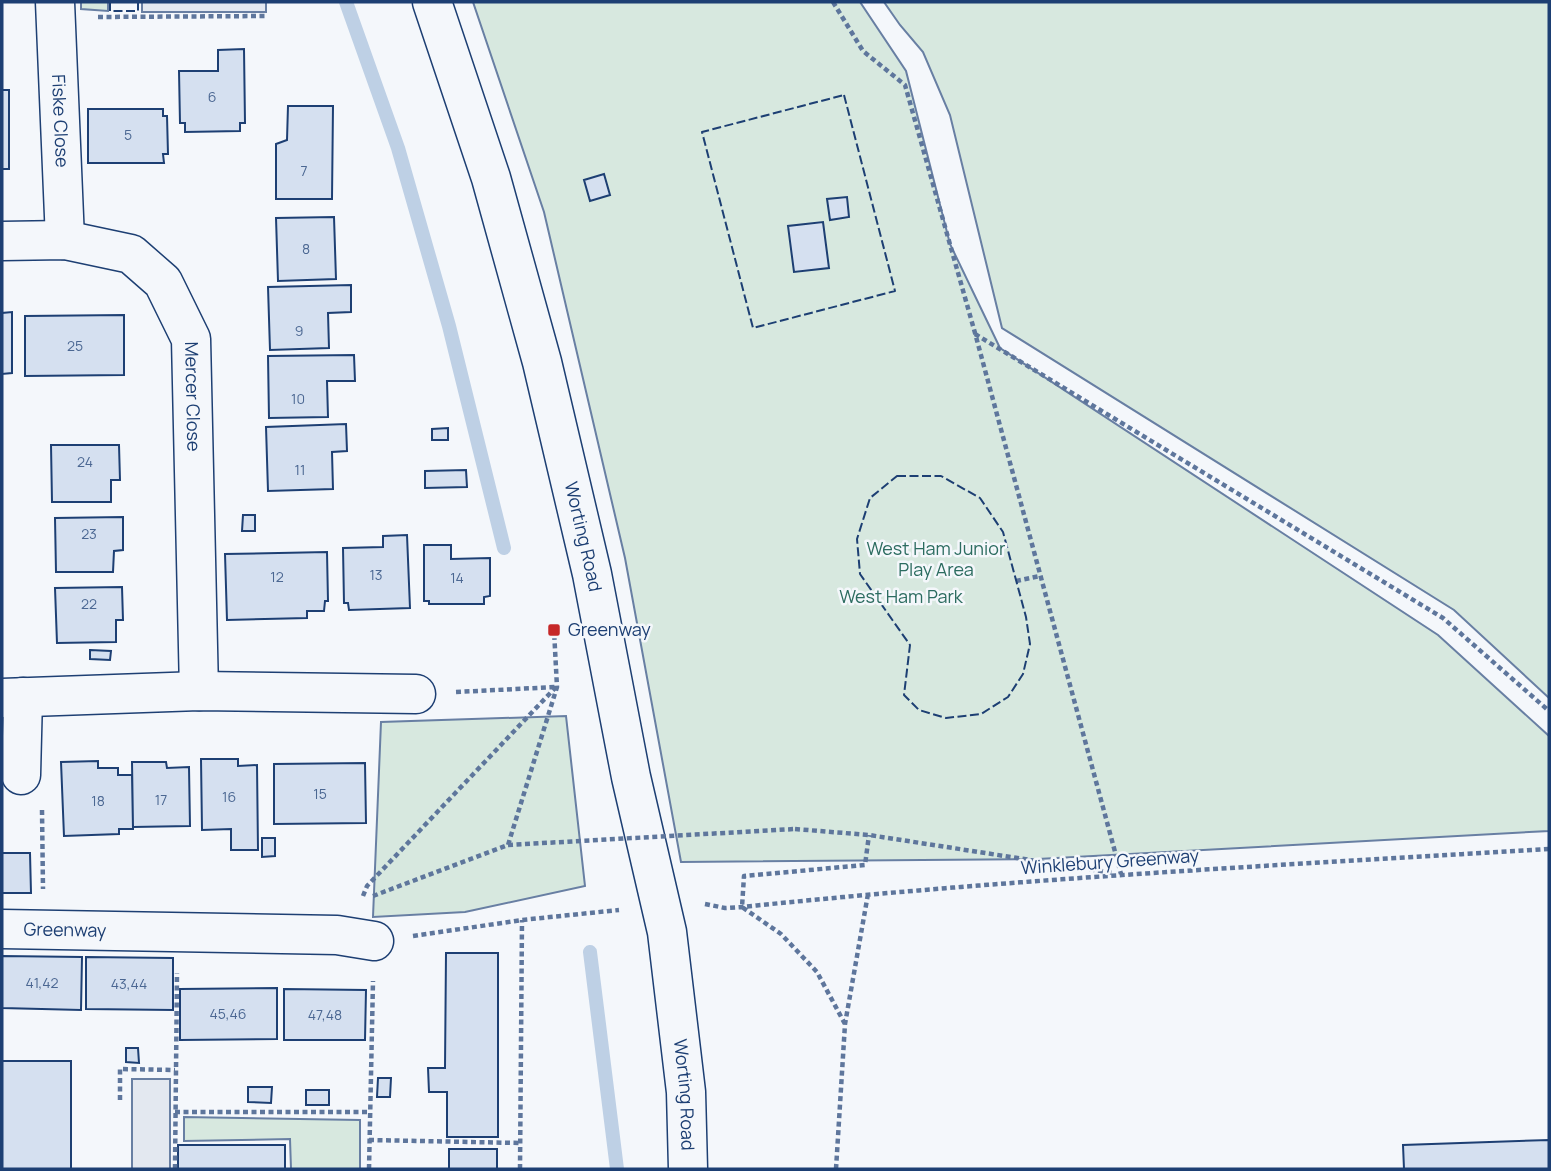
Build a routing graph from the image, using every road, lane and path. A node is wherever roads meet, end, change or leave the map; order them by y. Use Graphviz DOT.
graph roads {
  1 [pos="432,2"];
  2 [pos="833,2"];
  3 [pos="55,9"];
  4 [pos="265,16"];
  5 [pos="65,240"];
  6 [pos="2,241"];
  7 [pos="975,334"];
  8 [pos="1040,576"];
  9 [pos="1016,581"];
  10 [pos="554,629"];
  11 [pos="557,687"];
  12 [pos="199,691"];
  13 [pos="416,694"];
  14 [pos="12,698"];
  15 [pos="1549,711"];
  16 [pos="21,775"];
  17 [pos="869,835"];
  18 [pos="508,845"];
  19 [pos="1549,849"];
  20 [pos="1121,874"];
  21 [pos="868,894"];
  22 [pos="699,904"];
  23 [pos="742,907"];
  24 [pos="631,909"];
  25 [pos="522,920"];
  26 [pos="2,929"];
  27 [pos="178,931"];
  28 [pos="374,942"];
  29 [pos="845,1024"];
  30 [pos="175,1070"];
  31 [pos="120,1100"];
  32 [pos="174,1112"];
  33 [pos="369,1112"];
  34 [pos="369,1140"];
  35 [pos="520,1143"];
  36 [pos="175,1169"];
  37 [pos="369,1169"];
  38 [pos="520,1169"];
  39 [pos="688,1169"];
  40 [pos="836,1169"];
  1 -- 39 [label="street, Worting Road"];
  2 -- 7 [label="path"];
  3 -- 4 [label="path"];
  3 -- 5 [label="street, Fiske Close"];
  5 -- 6 [label="street, Mercer Close"];
  5 -- 12 [label="street, Mercer Close"];
  7 -- 8 [label="path"];
  7 -- 15 [label="path"];
  8 -- 9 [label="path"];
  8 -- 20 [label="path"];
  10 -- 11 [label="path"];
  11 -- 13 [label="path"];
  11 -- 18 [label="path"];
  11 -- 18 [label="path"];
  12 -- 13 [label="street"];
  12 -- 14 [label="street"];
  14 -- 16 [label="street"];
  17 -- 18 [label="path, bridge"];
  17 -- 20 [label="path"];
  17 -- 23 [label="path"];
  19 -- 20 [label="path, Winklebury Greenway"];
  20 -- 21 [label="path, Winklebury Greenway"];
  21 -- 23 [label="path, Winklebury Greenway"];
  21 -- 29 [label="path"];
  22 -- 23 [label="path, Winklebury Greenway"];
  23 -- 29 [label="path"];
  24 -- 25 [label="path"];
  25 -- 28 [label="path"];
  25 -- 35 [label="path"];
  26 -- 27 [label="street, Greenway"];
  27 -- 28 [label="street, Greenway"];
  27 -- 30 [label="path"];
  28 -- 33 [label="path"];
  29 -- 40 [label="path"];
  30 -- 31 [label="path"];
  30 -- 32 [label="path"];
  32 -- 33 [label="path"];
  32 -- 36 [label="path"];
  33 -- 34 [label="path"];
  34 -- 35 [label="path"];
  34 -- 37 [label="path"];
  35 -- 38 [label="path"];
}
